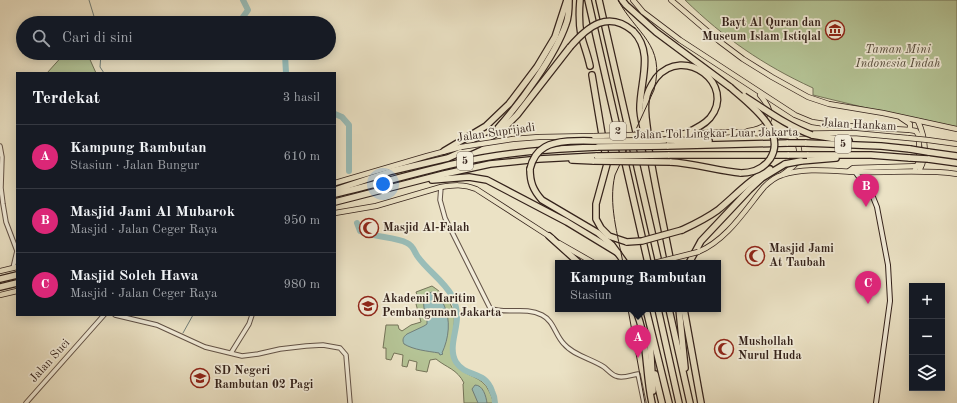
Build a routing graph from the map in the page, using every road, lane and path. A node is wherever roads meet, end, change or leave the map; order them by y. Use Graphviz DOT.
graph roads {
  1 [pos="568,0"];
  2 [pos="580,0"];
  3 [pos="588,0"];
  4 [pos="599,0"];
  5 [pos="622,0"];
  6 [pos="633,0"];
  7 [pos="671,0"];
  8 [pos="590,66"];
  9 [pos="592,75"];
  10 [pos="730,87"];
  11 [pos="756,91"];
  12 [pos="897,116"];
  13 [pos="918,120"];
  14 [pos="957,129"];
  15 [pos="910,130"];
  16 [pos="738,132"];
  17 [pos="684,134"];
  18 [pos="768,134"];
  19 [pos="492,136"];
  20 [pos="665,140"];
  21 [pos="957,144"];
  22 [pos="0,146"];
  23 [pos="881,146"];
  24 [pos="444,151"];
  25 [pos="650,154"];
  26 [pos="871,155"];
  27 [pos="957,156"];
  28 [pos="596,159"];
  29 [pos="957,163"];
  30 [pos="785,164"];
  31 [pos="918,168"];
  32 [pos="852,171"];
  33 [pos="957,174"];
  34 [pos="781,175"];
  35 [pos="336,183"];
  36 [pos="407,183"];
  37 [pos="441,187"];
  38 [pos="336,190"];
  39 [pos="336,194"];
  40 [pos="336,202"];
  41 [pos="336,213"];
  42 [pos="549,236"];
  43 [pos="16,248"];
  44 [pos="618,253"];
  45 [pos="576,260"];
  46 [pos="588,260"];
  47 [pos="623,260"];
  48 [pos="647,260"];
  49 [pos="658,260"];
  50 [pos="666,260"];
  51 [pos="670,260"];
  52 [pos="691,260"];
  53 [pos="15,268"];
  54 [pos="0,271"];
  55 [pos="16,275"];
  56 [pos="0,278"];
  57 [pos="16,283"];
  58 [pos="0,287"];
  59 [pos="16,291"];
  60 [pos="0,295"];
  61 [pos="636,312"];
  62 [pos="647,312"];
  63 [pos="659,312"];
  64 [pos="670,312"];
  65 [pos="679,312"];
  66 [pos="685,312"];
  67 [pos="103,316"];
  68 [pos="119,316"];
  69 [pos="252,316"];
  70 [pos="650,325"];
  71 [pos="231,353"];
  72 [pos="651,359"];
  73 [pos="686,385"];
  74 [pos="26,403"];
  75 [pos="350,403"];
  76 [pos="644,403"];
  77 [pos="652,403"];
  78 [pos="655,403"];
  79 [pos="662,403"];
  80 [pos="669,403"];
  81 [pos="679,403"];
  82 [pos="690,403"];
  83 [pos="701,403"];
  84 [pos="876,403"];
  1 -- 19 [label="highway"];
  1 -- 24 [label="highway"];
  2 -- 8 [label="highway"];
  3 -- 48 [label="highway, 2"];
  4 -- 49 [label="highway, 2"];
  5 -- 10 [label="highway"];
  6 -- 11 [label="main road"];
  7 -- 12 [label="main road"];
  9 -- 30 [label="highway, bridge"];
  10 -- 23 [label="highway, bridge"];
  10 -- 28 [label="highway, bridge"];
  11 -- 15 [label="main road"];
  11 -- 16 [label="main road"];
  12 -- 13 [label="main road"];
  12 -- 15 [label="main road"];
  13 -- 14 [label="main road"];
  13 -- 31 [label="main road"];
  15 -- 31 [label="main road"];
  16 -- 17 [label="main road, Jalan Hankam"];
  16 -- 18 [label="main road, Jalan Hankam"];
  17 -- 20 [label="main road, Jalan Hankam"];
  17 -- 25 [label="highway"];
  18 -- 21 [label="main road, Jalan Hankam, bridge"];
  18 -- 34 [label="main road"];
  19 -- 25 [label="highway, bridge"];
  19 -- 38 [label="highway"];
  20 -- 23 [label="highway, Jalan Tol Lingkar Luar Jakarta / 5, bridge"];
  20 -- 24 [label="main road, Jalan Suprijadi, bridge"];
  20 -- 39 [label="highway, Jalan Tol Lingkar Luar Jakarta / 5, bridge"];
  20 -- 44 [label="highway, bridge"];
  22 -- 43 [label="street"];
  23 -- 27 [label="highway, Jalan Tol Lingkar Luar Jakarta / 5, bridge"];
  24 -- 35 [label="main road, Jalan Suprijadi"];
  25 -- 51 [label="highway"];
  26 -- 28 [label="highway, Jalan Tol Lingkar Luar Jakarta / 5, bridge"];
  26 -- 29 [label="highway, Jalan Tol Lingkar Luar Jakarta / 5, bridge"];
  26 -- 30 [label="highway, bridge"];
  28 -- 36 [label="highway, Jalan Tol Lingkar Luar Jakarta / 5"];
  30 -- 52 [label="highway"];
  31 -- 32 [label="main road"];
  31 -- 33 [label="main road"];
  32 -- 34 [label="main road"];
  32 -- 84 [label="main road"];
  34 -- 50 [label="main road, bridge"];
  36 -- 40 [label="highway, Jalan Tol Lingkar Luar Jakarta / 5"];
  36 -- 44 [label="highway"];
  37 -- 41 [label="main road"];
  37 -- 42 [label="main road"];
  37 -- 76 [label="street"];
  42 -- 45 [label="highway"];
  42 -- 46 [label="main road"];
  44 -- 47 [label="highway"];
  53 -- 54 [label="main road"];
  55 -- 56 [label="highway"];
  57 -- 58 [label="highway"];
  59 -- 60 [label="main road"];
  61 -- 77 [label="highway"];
  62 -- 70 [label="highway"];
  63 -- 81 [label="highway"];
  64 -- 73 [label="highway"];
  65 -- 73 [label="highway"];
  66 -- 83 [label="highway"];
  67 -- 74 [label="street, Jalan Suci"];
  68 -- 71 [label="street"];
  69 -- 71 [label="street"];
  70 -- 72 [label="highway"];
  70 -- 80 [label="highway"];
  71 -- 75 [label="street"];
  72 -- 78 [label="highway"];
  72 -- 79 [label="highway"];
  73 -- 82 [label="highway"];
}
